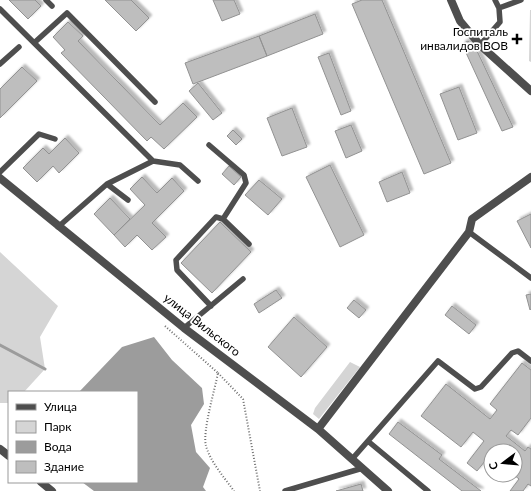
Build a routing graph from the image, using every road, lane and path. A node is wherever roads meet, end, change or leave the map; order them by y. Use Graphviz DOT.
graph roads {
  1 [pos="46,0"];
  2 [pos="451,0"];
  3 [pos="495,0"];
  4 [pos="521,0"];
  5 [pos="52,6"];
  6 [pos="499,8"];
  7 [pos="0,9"];
  8 [pos="34,43"];
  9 [pos="480,45"];
  10 [pos="19,47"];
  11 [pos="0,64"];
  12 [pos="531,91"];
  13 [pos="155,102"];
  14 [pos="55,139"];
  15 [pos="209,145"];
  16 [pos="153,161"];
  17 [pos="0,172"];
  18 [pos="531,177"];
  19 [pos="0,178"];
  20 [pos="198,181"];
  21 [pos="107,184"];
  22 [pos="128,200"];
  23 [pos="223,219"];
  24 [pos="58,227"];
  25 [pos="469,232"];
  26 [pos="249,244"];
  27 [pos="531,278"];
  28 [pos="243,279"];
  29 [pos="211,306"];
  30 [pos="160,321"];
  31 [pos="184,328"];
  32 [pos="531,361"];
  33 [pos="218,373"];
  34 [pos="318,429"];
  35 [pos="369,442"];
  36 [pos="0,449"];
  37 [pos="8,455"];
  38 [pos="353,458"];
  39 [pos="363,468"];
  40 [pos="234,491"];
  41 [pos="260,491"];
  42 [pos="286,491"];
  43 [pos="388,491"];
  44 [pos="428,491"];
  1 -- 5 [label="lane"];
  2 -- 9 [label="street"];
  3 -- 6 [label="lane"];
  4 -- 6 [label="lane"];
  6 -- 9 [label="lane"];
  7 -- 8 [label="lane"];
  8 -- 13 [label="lane"];
  8 -- 16 [label="lane"];
  9 -- 12 [label="street"];
  10 -- 11 [label="lane"];
  14 -- 17 [label="lane"];
  15 -- 23 [label="lane"];
  16 -- 20 [label="lane"];
  16 -- 21 [label="lane"];
  18 -- 25 [label="street"];
  19 -- 24 [label="street, улица Вильского"];
  21 -- 22 [label="lane"];
  21 -- 24 [label="lane"];
  23 -- 26 [label="lane"];
  23 -- 29 [label="lane"];
  24 -- 31 [label="street, улица Вильского"];
  25 -- 27 [label="lane"];
  25 -- 34 [label="street"];
  28 -- 29 [label="lane"];
  29 -- 31 [label="lane"];
  30 -- 33 [label="path"];
  31 -- 34 [label="street, улица Вильского"];
  32 -- 35 [label="lane"];
  33 -- 40 [label="path"];
  33 -- 41 [label="path"];
  34 -- 38 [label="street, улица Вильского"];
  35 -- 38 [label="lane"];
  35 -- 44 [label="lane"];
  36 -- 37 [label="street"];
  38 -- 39 [label="street, улица Вильского"];
  39 -- 42 [label="lane"];
  39 -- 43 [label="street, улица Вильского"];
}
